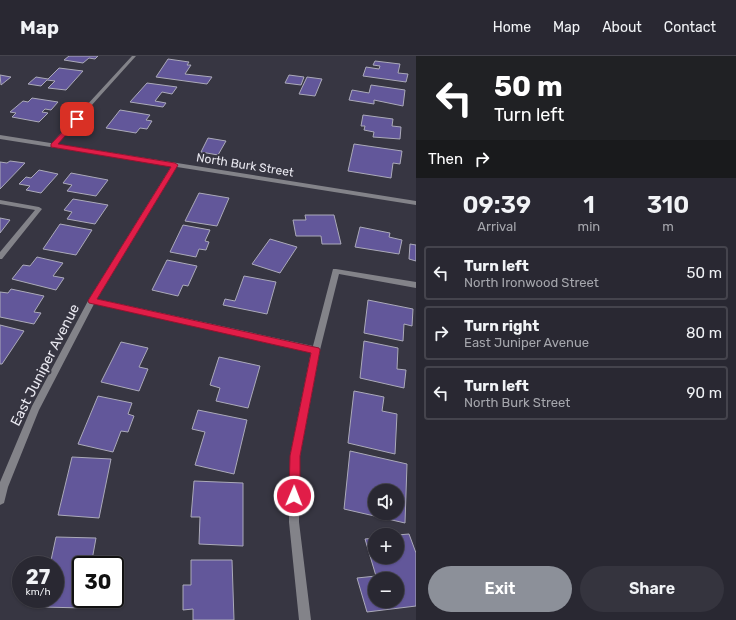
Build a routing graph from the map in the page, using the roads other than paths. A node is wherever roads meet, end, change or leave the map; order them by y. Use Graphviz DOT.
graph roads {
  1 [pos="134,56"];
  2 [pos="0,137"];
  3 [pos="53,145"];
  4 [pos="175,165"];
  5 [pos="0,202"];
  6 [pos="416,203"];
  7 [pos="0,257"];
  8 [pos="416,285"];
  9 [pos="92,301"];
  10 [pos="316,350"];
  11 [pos="0,500"];
  12 [pos="305,620"];
  1 -- 3 [label="street"];
  2 -- 3 [label="street, North Burk Street"];
  3 -- 4 [label="street, North Burk Street"];
  4 -- 6 [label="street, North Burk Street"];
  4 -- 9 [label="street, East Juniper Avenue"];
  5 -- 7 [label="street"];
  8 -- 10 [label="street"];
  9 -- 10 [label="street"];
  9 -- 11 [label="street, East Juniper Avenue"];
  10 -- 12 [label="street"];
}
